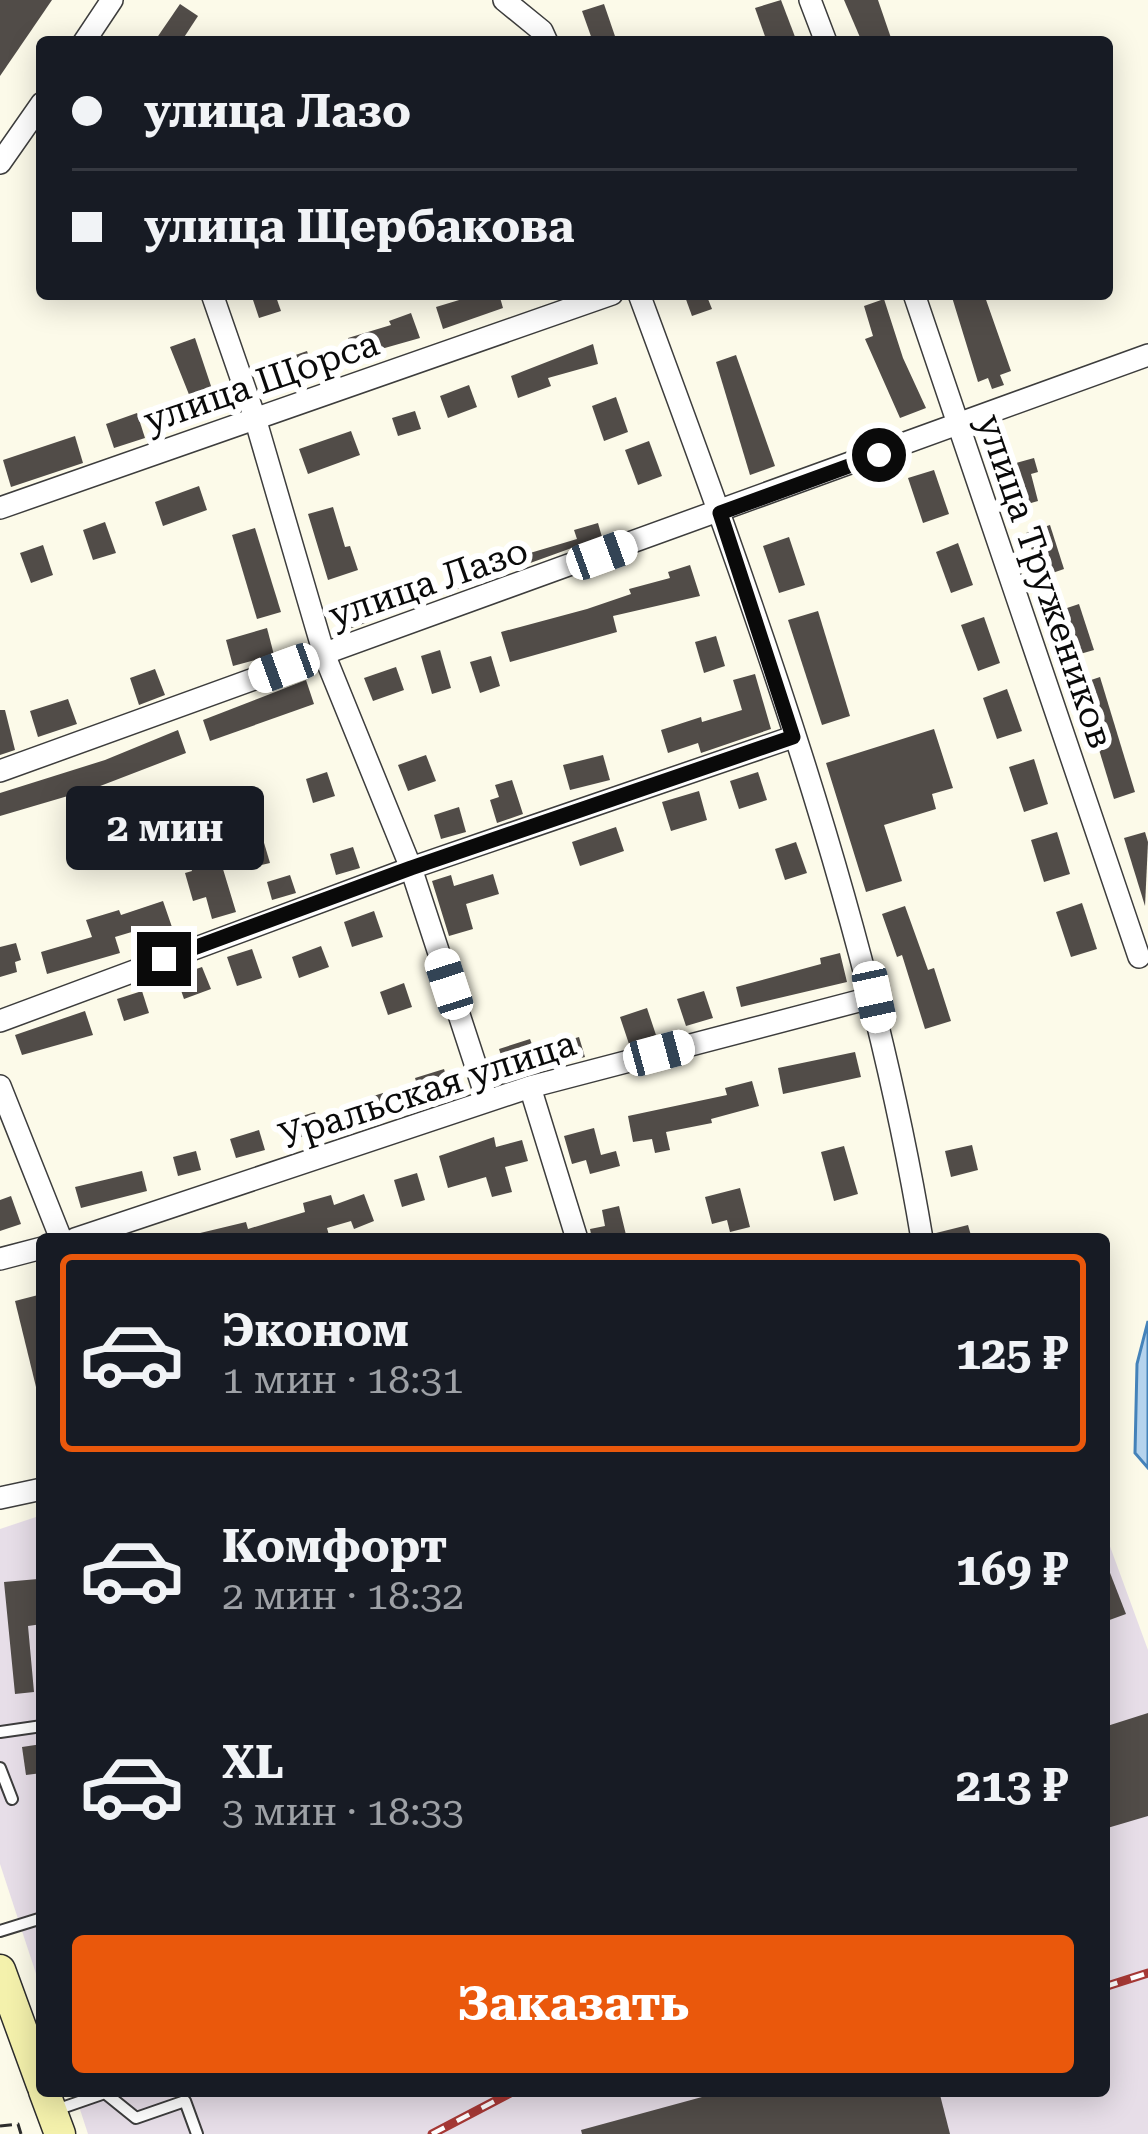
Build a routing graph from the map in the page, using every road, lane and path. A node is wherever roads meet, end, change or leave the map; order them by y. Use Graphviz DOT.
graph roads {
  1 [pos="112,0"];
  2 [pos="504,0"];
  3 [pos="810,0"];
  4 [pos="89,36"];
  5 [pos="544,36"];
  6 [pos="824,36"];
  7 [pos="36,112"];
  8 [pos="0,163"];
  9 [pos="214,300"];
  10 [pos="595,300"];
  11 [pos="641,300"];
  12 [pos="916,300"];
  13 [pos="1148,355"];
  14 [pos="255,418"];
  15 [pos="958,426"];
  16 [pos="0,508"];
  17 [pos="720,513"];
  18 [pos="324,654"];
  19 [pos="793,737"];
  20 [pos="0,770"];
  21 [pos="411,868"];
  22 [pos="1139,957"];
  23 [pos="874,997"];
  24 [pos="0,1021"];
  25 [pos="0,1086"];
  26 [pos="530,1087"];
  27 [pos="487,1100"];
  28 [pos="59,1233"];
  29 [pos="93,1233"];
  30 [pos="575,1233"];
  31 [pos="921,1233"];
  32 [pos="36,1250"];
  33 [pos="0,1259"];
  34 [pos="36,1490"];
  35 [pos="0,1498"];
  36 [pos="36,1727"];
  37 [pos="0,1732"];
  38 [pos="0,1768"];
  39 [pos="12,1798"];
  40 [pos="36,1920"];
  41 [pos="0,1931"];
  42 [pos="0,1970"];
  43 [pos="36,2069"];
  44 [pos="86,2097"];
  45 [pos="110,2097"];
  46 [pos="49,2105"];
  47 [pos="0,2126"];
  48 [pos="21,2134"];
  49 [pos="197,2134"];
  1 -- 4 [label="street"];
  2 -- 5 [label="street"];
  3 -- 6 [label="street"];
  7 -- 8 [label="street"];
  9 -- 14 [label="street"];
  10 -- 14 [label="street, улица Щорса"];
  11 -- 17 [label="street"];
  12 -- 15 [label="street, улица Тружеников"];
  13 -- 15 [label="street, улица Лазо"];
  14 -- 16 [label="street, улица Щорса"];
  14 -- 18 [label="street"];
  15 -- 17 [label="street, улица Лазо"];
  15 -- 22 [label="street, улица Тружеников"];
  17 -- 18 [label="street, улица Лазо"];
  17 -- 19 [label="street"];
  18 -- 20 [label="street, улица Лазо"];
  18 -- 21 [label="street"];
  19 -- 21 [label="street"];
  19 -- 23 [label="street"];
  21 -- 24 [label="street"];
  21 -- 27 [label="street"];
  23 -- 26 [label="street, Уральская улица"];
  23 -- 31 [label="street"];
  25 -- 28 [label="street"];
  26 -- 27 [label="street, Уральская улица"];
  26 -- 30 [label="street"];
  27 -- 29 [label="street, Уральская улица"];
  32 -- 33 [label="street"];
  34 -- 35 [label="street"];
  36 -- 37 [label="lane"];
  38 -- 39 [label="lane"];
  40 -- 41 [label="lane"];
  42 -- 43 [label="main road"];
  44 -- 46 [label="lane"];
  45 -- 49 [label="lane"];
  47 -- 48 [label="path"];
}
